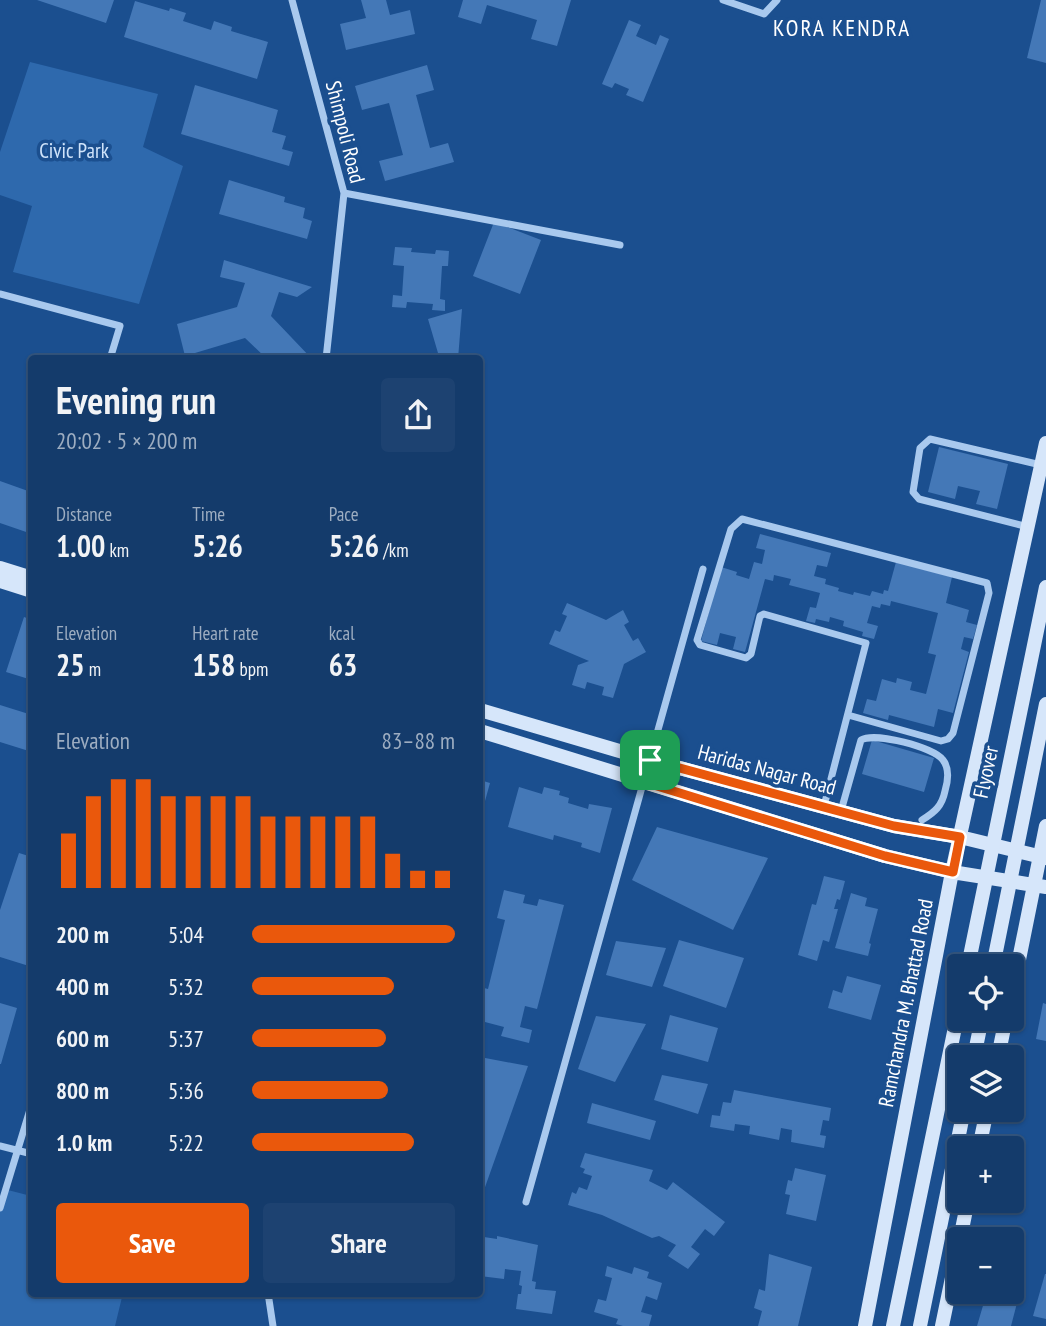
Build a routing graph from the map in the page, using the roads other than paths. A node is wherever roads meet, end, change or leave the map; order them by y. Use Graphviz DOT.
graph roads {
  1 [pos="292,0"];
  2 [pos="723,0"];
  3 [pos="777,0"];
  4 [pos="344,193"];
  5 [pos="620,245"];
  6 [pos="0,294"];
  7 [pos="111,355"];
  8 [pos="326,355"];
  9 [pos="1046,443"];
  10 [pos="1041,466"];
  11 [pos="1028,527"];
  12 [pos="0,569"];
  13 [pos="703,569"];
  14 [pos="28,577"];
  15 [pos="0,581"];
  16 [pos="1046,587"];
  17 [pos="28,590"];
  18 [pos="1046,704"];
  19 [pos="483,711"];
  20 [pos="848,715"];
  21 [pos="483,732"];
  22 [pos="650,760"];
  23 [pos="644,782"];
  24 [pos="823,807"];
  25 [pos="841,812"];
  26 [pos="922,820"];
  27 [pos="1046,826"];
  28 [pos="960,837"];
  29 [pos="1043,858"];
  30 [pos="953,872"];
  31 [pos="1040,885"];
  32 [pos="970,954"];
  33 [pos="995,954"];
  34 [pos="1022,954"];
  35 [pos="954,1031"];
  36 [pos="28,1116"];
  37 [pos="962,1122"];
  38 [pos="0,1146"];
  39 [pos="17,1151"];
  40 [pos="28,1153"];
  41 [pos="526,1202"];
  42 [pos="0,1208"];
  43 [pos="269,1297"];
  44 [pos="947,1302"];
  45 [pos="273,1326"];
  46 [pos="865,1326"];
  47 [pos="893,1326"];
  48 [pos="920,1326"];
  49 [pos="942,1326"];
  1 -- 4 [label="street, Shimpoli Road"];
  2 -- 3 [label="street"];
  4 -- 5 [label="street"];
  4 -- 8 [label="street, Shimpoli Road"];
  6 -- 7 [label="street"];
  9 -- 10 [label="main road, Ramchandra M. Bhattad Road"];
  10 -- 11 [label="main road, Ramchandra M. Bhattad Road"];
  10 -- 11 [label="street"];
  11 -- 28 [label="main road, Ramchandra M. Bhattad Road"];
  12 -- 14 [label="main road"];
  13 -- 22 [label="street"];
  15 -- 17 [label="main road"];
  16 -- 32 [label="main road, Flyover, bridge"];
  18 -- 33 [label="main road, bridge"];
  19 -- 22 [label="main road, Haridas Nagar Road"];
  20 -- 20 [label="street"];
  20 -- 24 [label="street"];
  21 -- 23 [label="main road"];
  22 -- 23 [label="street"];
  22 -- 24 [label="main road, Haridas Nagar Road"];
  23 -- 30 [label="main road"];
  23 -- 41 [label="street"];
  24 -- 25 [label="main road, Haridas Nagar Road"];
  25 -- 26 [label="street"];
  25 -- 28 [label="main road, Haridas Nagar Road"];
  27 -- 29 [label="main road"];
  28 -- 29 [label="main road, Haridas Nagar Road"];
  28 -- 30 [label="main road, Ramchandra M. Bhattad Road"];
  29 -- 31 [label="main road"];
  30 -- 31 [label="main road"];
  30 -- 46 [label="main road, Ramchandra M. Bhattad Road"];
  31 -- 34 [label="main road"];
  35 -- 47 [label="main road"];
  36 -- 39 [label="street"];
  37 -- 48 [label="main road"];
  38 -- 39 [label="street"];
  39 -- 40 [label="street"];
  39 -- 42 [label="street"];
  43 -- 45 [label="street"];
  44 -- 49 [label="main road"];
}
